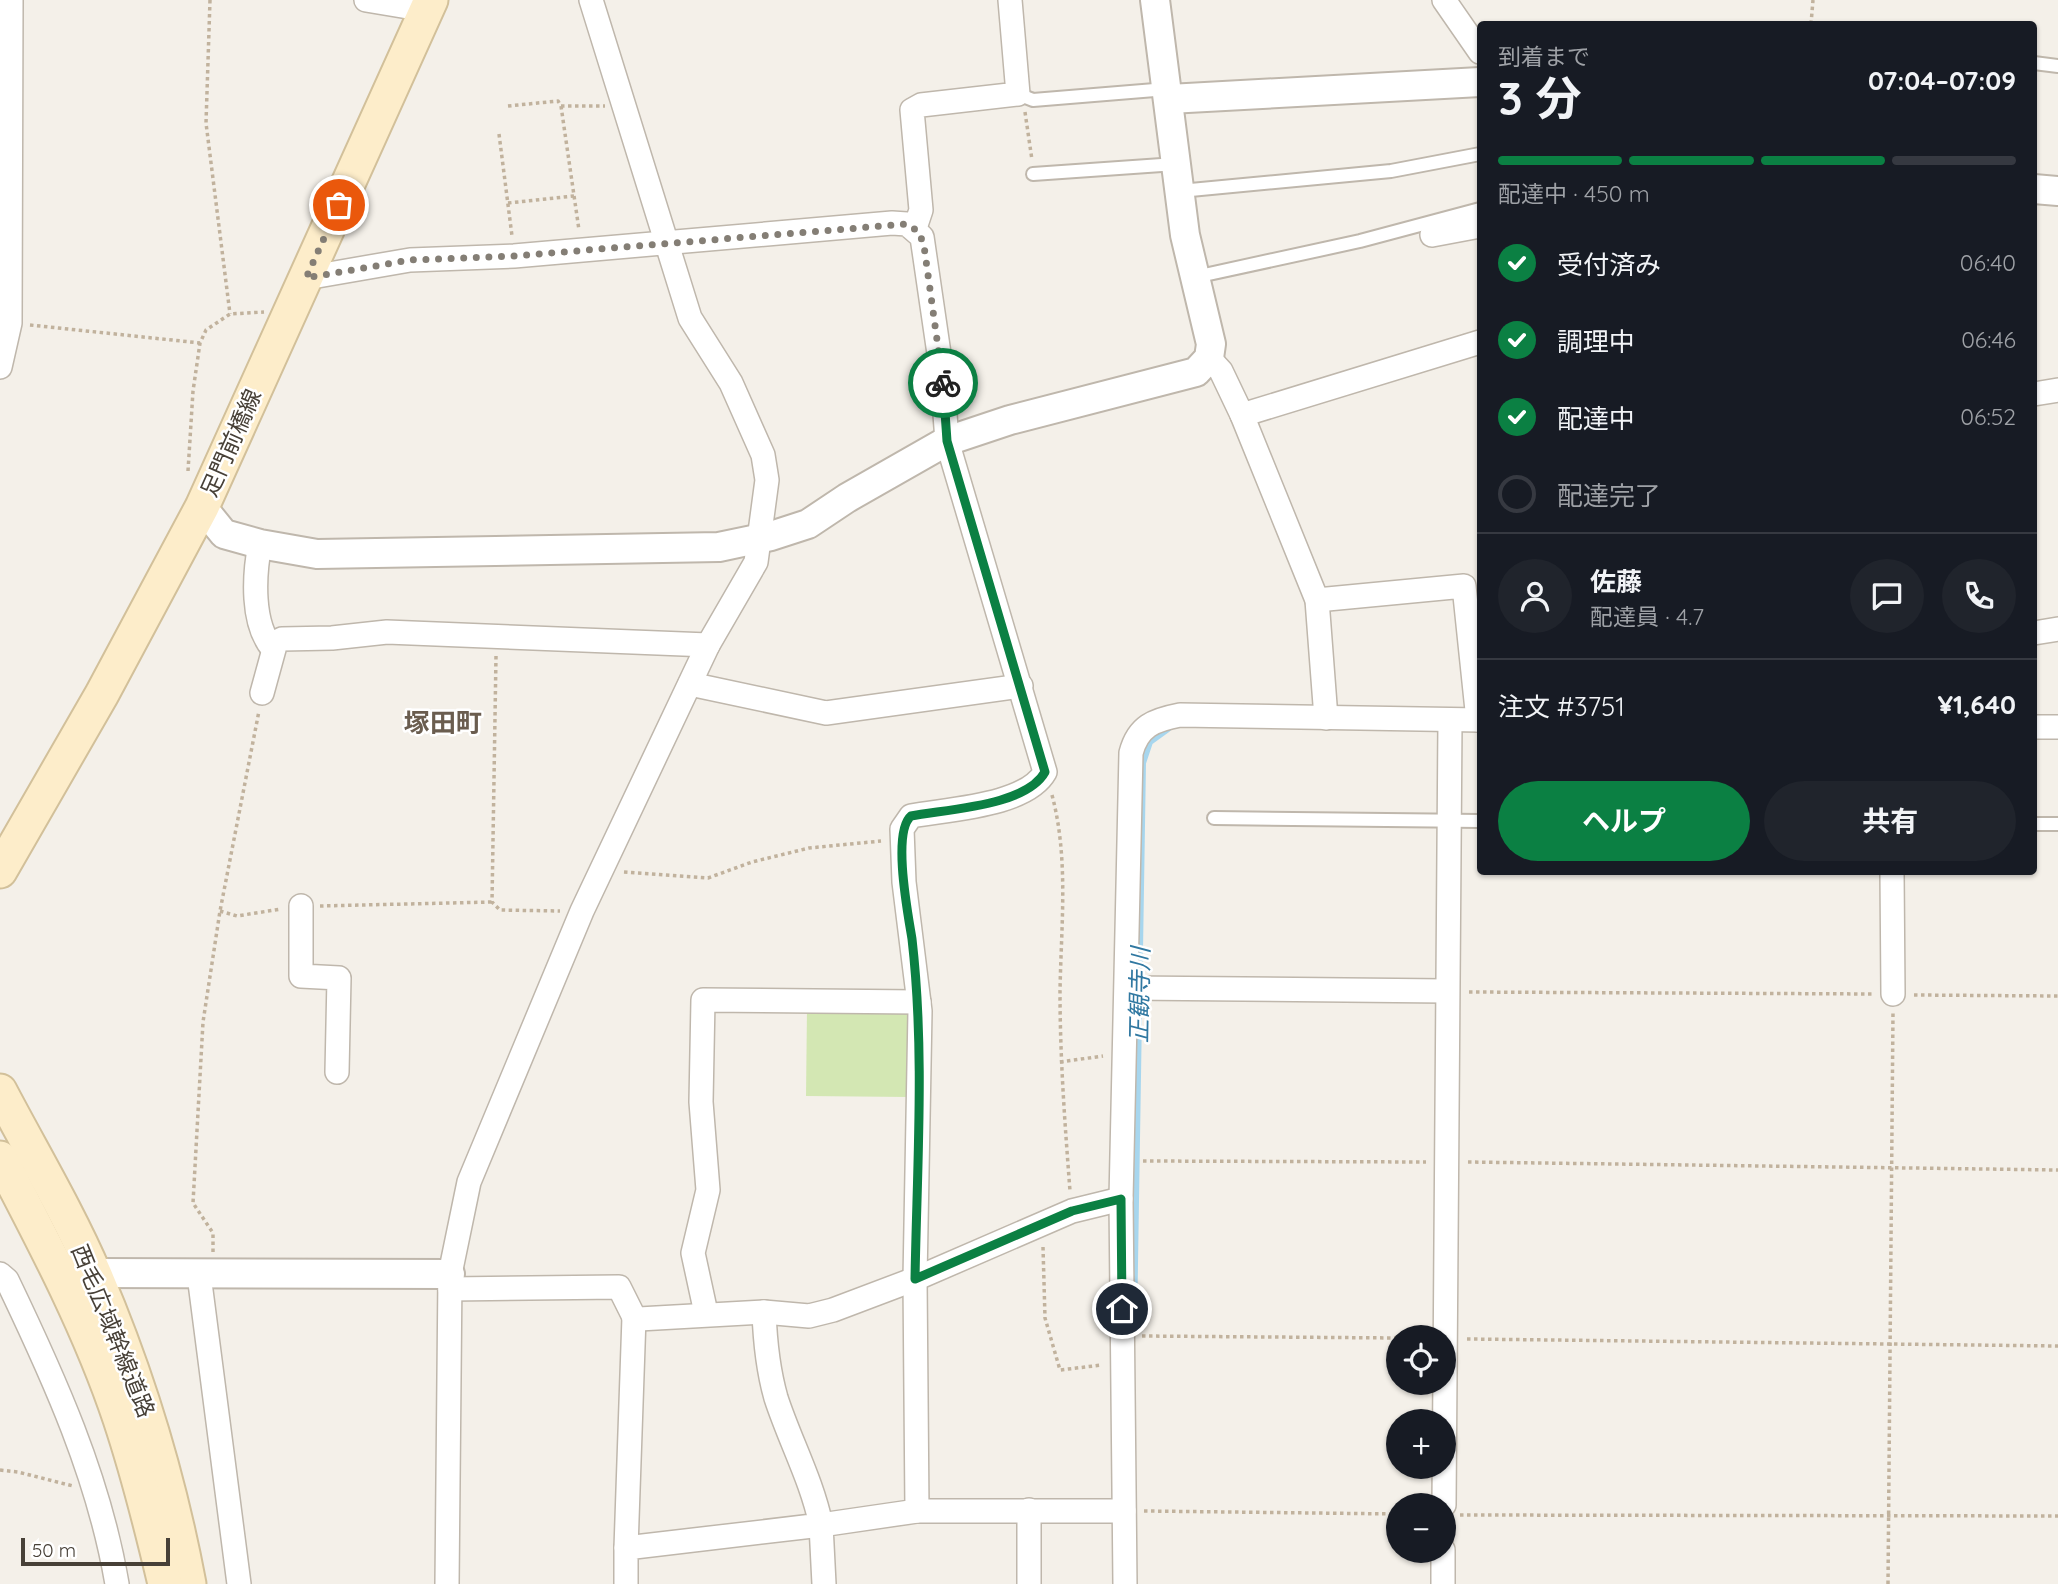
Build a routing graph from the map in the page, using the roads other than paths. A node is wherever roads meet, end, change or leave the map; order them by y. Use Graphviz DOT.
graph roads {
  1 [pos="11,0"];
  2 [pos="366,0"];
  3 [pos="591,0"];
  4 [pos="1010,0"];
  5 [pos="1155,0"];
  6 [pos="1444,0"];
  7 [pos="428,5"];
  8 [pos="1477,48"];
  9 [pos="2037,63"];
  10 [pos="2058,66"];
  11 [pos="1477,82"];
  12 [pos="1018,94"];
  13 [pos="1168,94"];
  14 [pos="1477,155"];
  15 [pos="1177,163"];
  16 [pos="1033,174"];
  17 [pos="2058,182"];
  18 [pos="2037,189"];
  19 [pos="1180,191"];
  20 [pos="2058,191"];
  21 [pos="1477,210"];
  22 [pos="1477,227"];
  23 [pos="915,228"];
  24 [pos="1432,235"];
  25 [pos="665,242"];
  26 [pos="1193,277"];
  27 [pos="306,278"];
  28 [pos="1477,343"];
  29 [pos="1209,358"];
  30 [pos="0,367"];
  31 [pos="2058,390"];
  32 [pos="2037,394"];
  33 [pos="1242,415"];
  34 [pos="947,441"];
  35 [pos="202,507"];
  36 [pos="758,539"];
  37 [pos="260,544"];
  38 [pos="1317,600"];
  39 [pos="2058,629"];
  40 [pos="2037,632"];
  41 [pos="708,645"];
  42 [pos="273,649"];
  43 [pos="690,684"];
  44 [pos="1021,687"];
  45 [pos="262,693"];
  46 [pos="1477,702"];
  47 [pos="1326,718"];
  48 [pos="1477,720"];
  49 [pos="1450,721"];
  50 [pos="2037,727"];
  51 [pos="2058,727"];
  52 [pos="1214,818"];
  53 [pos="1449,821"];
  54 [pos="1477,821"];
  55 [pos="2037,824"];
  56 [pos="2058,824"];
  57 [pos="0,871"];
  58 [pos="1892,875"];
  59 [pos="301,906"];
  60 [pos="1128,988"];
  61 [pos="1446,992"];
  62 [pos="1893,994"];
  63 [pos="919,1002"];
  64 [pos="337,1072"];
  65 [pos="0,1091"];
  66 [pos="0,1158"];
  67 [pos="1121,1199"];
  68 [pos="94,1273"];
  69 [pos="0,1274"];
  70 [pos="205,1275"];
  71 [pos="915,1279"];
  72 [pos="450,1282"];
  73 [pos="764,1312"];
  74 [pos="706,1313"];
  75 [pos="634,1317"];
  76 [pos="1444,1325"];
  77 [pos="1446,1395"];
  78 [pos="1450,1493"];
  79 [pos="917,1510"];
  80 [pos="1029,1510"];
  81 [pos="1124,1511"];
  82 [pos="821,1525"];
  83 [pos="626,1548"];
  84 [pos="1443,1563"];
  85 [pos="117,1584"];
  86 [pos="165,1584"];
  87 [pos="189,1584"];
  88 [pos="239,1584"];
  89 [pos="447,1584"];
  90 [pos="626,1584"];
  91 [pos="824,1584"];
  92 [pos="1029,1584"];
  93 [pos="1125,1584"];
  94 [pos="1443,1584"];
  1 -- 30 [label="street"];
  2 -- 7 [label="street"];
  3 -- 25 [label="street"];
  4 -- 12 [label="street"];
  5 -- 13 [label="street"];
  6 -- 8 [label="street"];
  7 -- 27 [label="main road, 足門前橋線"];
  9 -- 10 [label="lane"];
  11 -- 13 [label="street"];
  12 -- 13 [label="lane"];
  12 -- 23 [label="street"];
  13 -- 15 [label="street"];
  14 -- 19 [label="lane"];
  15 -- 16 [label="lane"];
  15 -- 19 [label="street"];
  17 -- 20 [label="lane"];
  18 -- 20 [label="street"];
  19 -- 26 [label="street"];
  21 -- 26 [label="lane"];
  22 -- 24 [label="street"];
  23 -- 25 [label="street"];
  23 -- 34 [label="street"];
  25 -- 27 [label="street"];
  25 -- 36 [label="street"];
  26 -- 29 [label="street"];
  27 -- 35 [label="main road, 足門前橋線"];
  28 -- 33 [label="street"];
  29 -- 33 [label="street"];
  29 -- 34 [label="street"];
  31 -- 32 [label="street"];
  33 -- 38 [label="street"];
  34 -- 36 [label="street"];
  34 -- 44 [label="street"];
  35 -- 37 [label="street"];
  35 -- 57 [label="main road, 足門前橋線"];
  36 -- 37 [label="street"];
  36 -- 41 [label="street"];
  37 -- 42 [label="street"];
  38 -- 46 [label="street"];
  38 -- 47 [label="street"];
  39 -- 40 [label="street"];
  41 -- 42 [label="street"];
  41 -- 43 [label="street"];
  42 -- 45 [label="street"];
  43 -- 44 [label="street"];
  43 -- 72 [label="street"];
  44 -- 63 [label="street"];
  47 -- 49 [label="street"];
  47 -- 60 [label="street"];
  48 -- 49 [label="street"];
  49 -- 53 [label="street"];
  50 -- 51 [label="street"];
  52 -- 53 [label="lane"];
  53 -- 54 [label="lane"];
  53 -- 61 [label="street"];
  55 -- 56 [label="lane"];
  58 -- 62 [label="street"];
  59 -- 64 [label="street"];
  60 -- 61 [label="street"];
  60 -- 67 [label="street"];
  61 -- 76 [label="street"];
  63 -- 71 [label="street"];
  63 -- 74 [label="street"];
  65 -- 68 [label="main road, 西毛広域幹線道路"];
  66 -- 86 [label="main road, 西毛広域幹線道路"];
  67 -- 71 [label="street"];
  67 -- 81 [label="street"];
  68 -- 70 [label="street"];
  68 -- 87 [label="main road, 西毛広域幹線道路"];
  69 -- 85 [label="street"];
  70 -- 72 [label="street"];
  70 -- 88 [label="street"];
  71 -- 73 [label="street"];
  71 -- 79 [label="street"];
  72 -- 75 [label="street"];
  72 -- 89 [label="street"];
  73 -- 74 [label="street"];
  73 -- 82 [label="street"];
  74 -- 75 [label="street"];
  75 -- 83 [label="street"];
  77 -- 78 [label="street"];
  79 -- 80 [label="street"];
  79 -- 82 [label="street"];
  80 -- 81 [label="street"];
  80 -- 92 [label="street"];
  81 -- 93 [label="street"];
  82 -- 83 [label="street"];
  82 -- 91 [label="street"];
  83 -- 90 [label="street"];
  84 -- 94 [label="street"];
}
